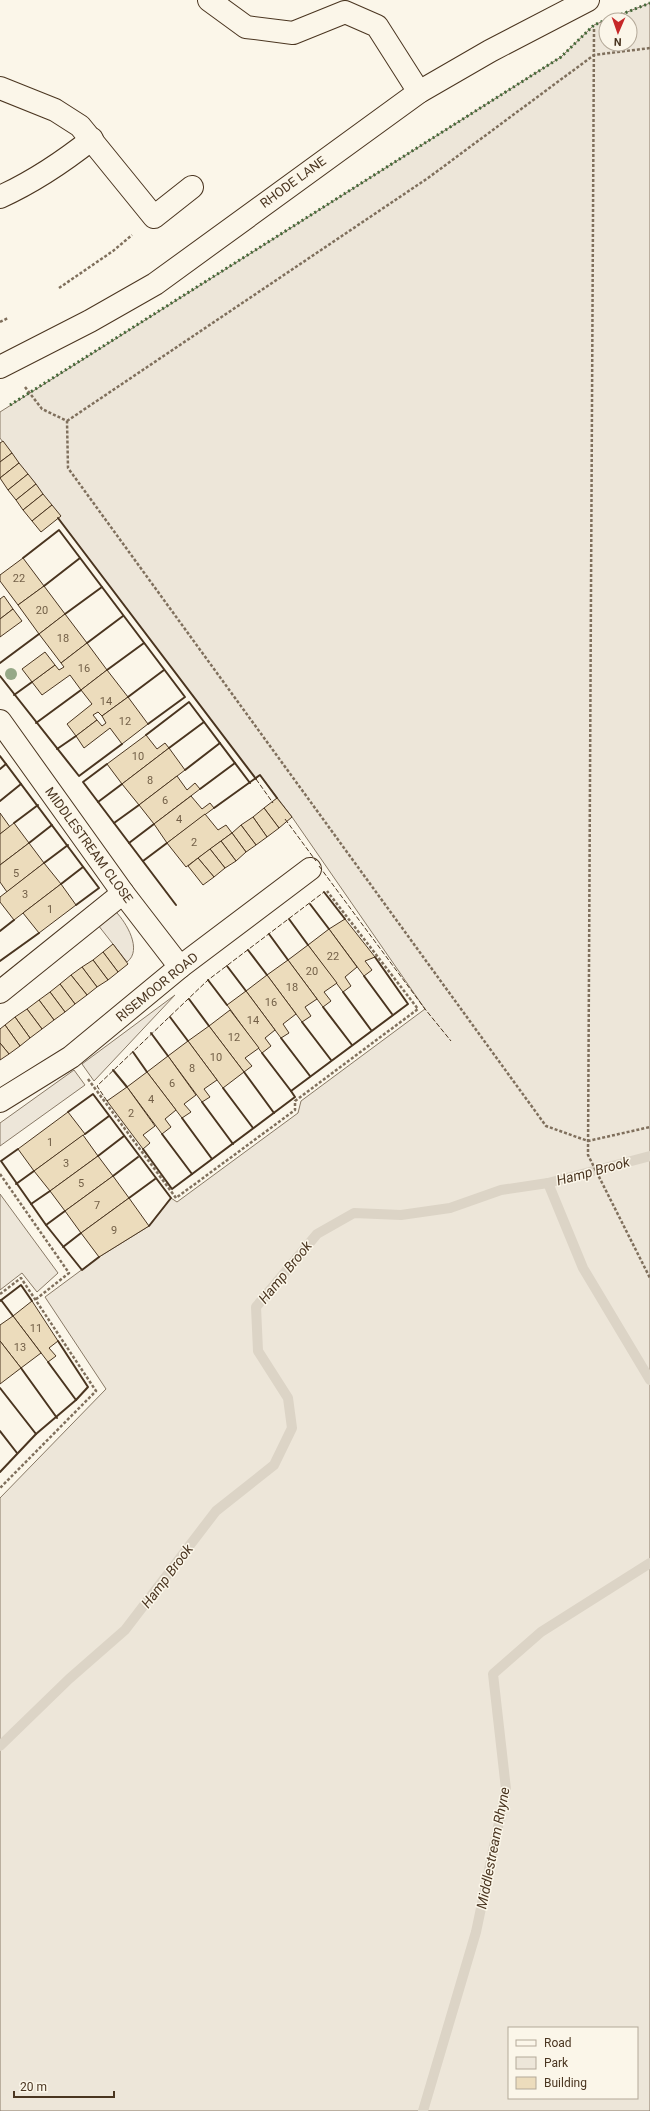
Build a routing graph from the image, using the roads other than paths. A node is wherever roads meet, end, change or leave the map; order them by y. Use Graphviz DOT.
graph roads {
  1 [pos="209,0"];
  2 [pos="588,0"];
  3 [pos="0,88"];
  4 [pos="419,92"];
  5 [pos="92,139"];
  6 [pos="192,188"];
  7 [pos="0,197"];
  8 [pos="4,365"];
  9 [pos="0,721"];
  10 [pos="310,869"];
  11 [pos="124,894"];
  12 [pos="180,967"];
  13 [pos="0,992"];
  14 [pos="0,1101"];
  1 -- 4 [label="street"];
  2 -- 4 [label="street, RHODE LANE"];
  3 -- 5 [label="street"];
  4 -- 8 [label="street, RHODE LANE"];
  5 -- 6 [label="street"];
  5 -- 7 [label="street"];
  9 -- 11 [label="street, MIDDLESTREAM CLOSE"];
  10 -- 12 [label="street, RISEMOOR ROAD"];
  11 -- 12 [label="street, MIDDLESTREAM CLOSE"];
  11 -- 13 [label="street"];
  12 -- 14 [label="street, RISEMOOR ROAD"];
}
